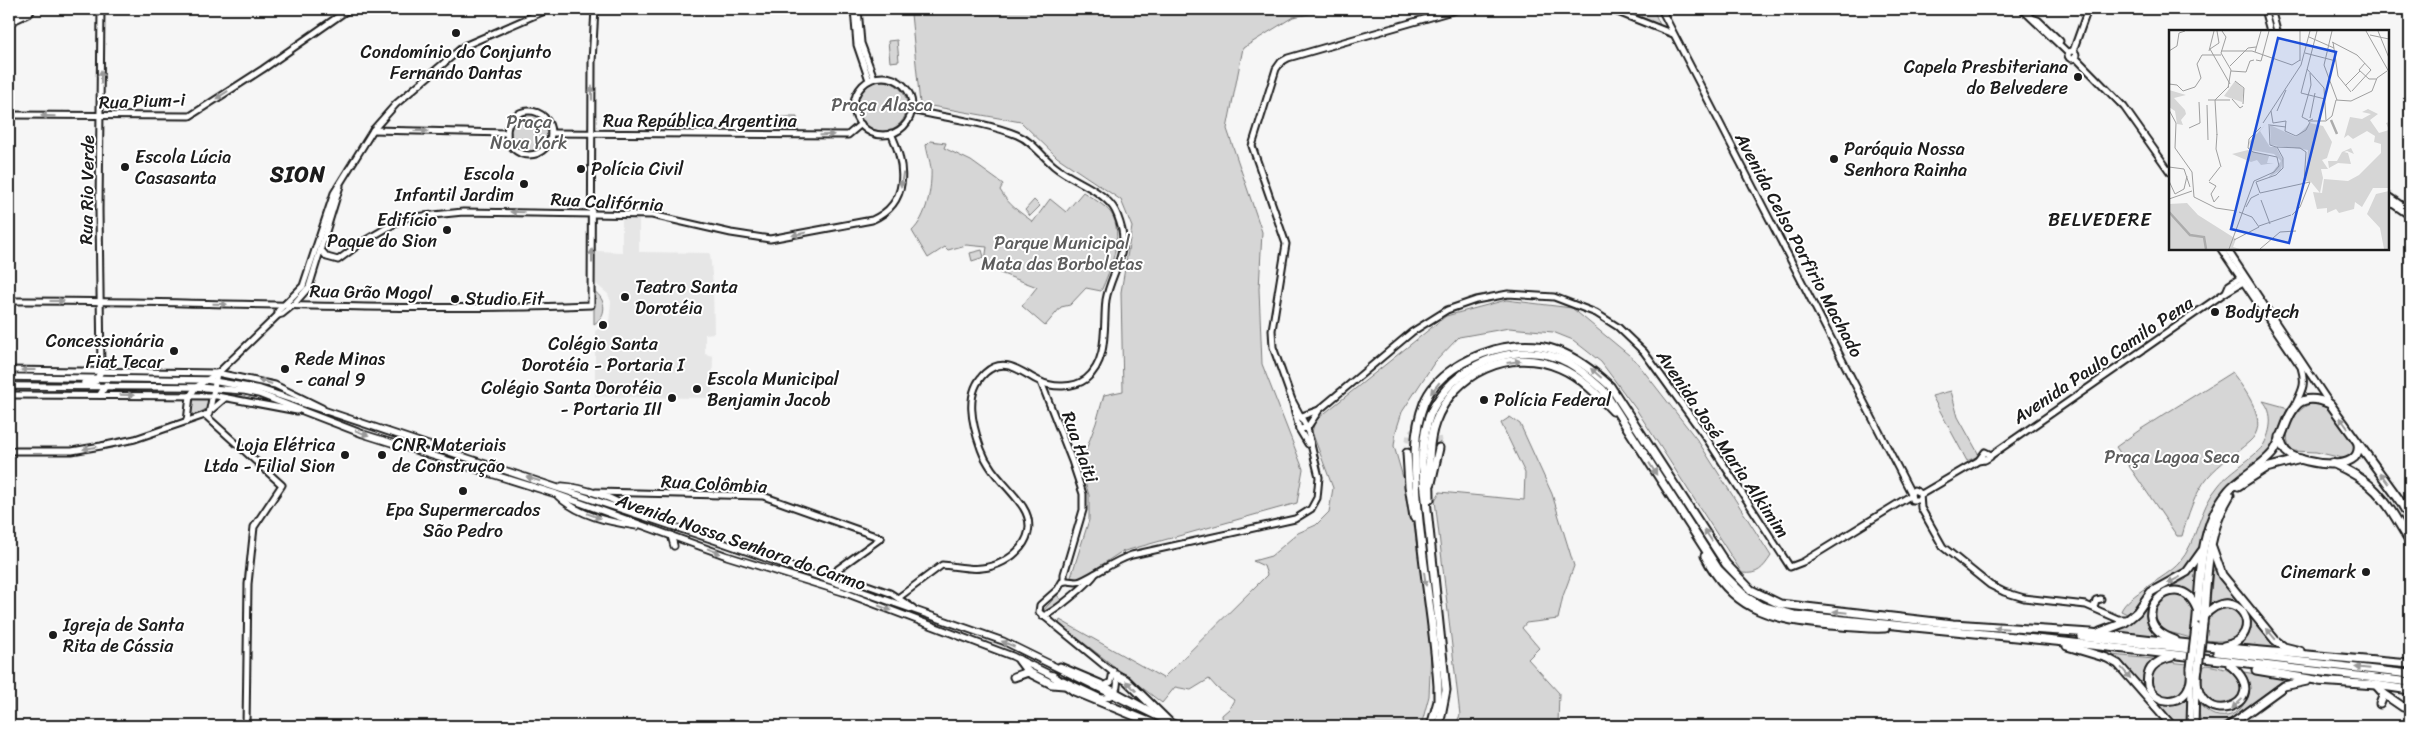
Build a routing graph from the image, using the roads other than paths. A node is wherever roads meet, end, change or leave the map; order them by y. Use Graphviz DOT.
graph roads {
  1 [pos="31,9"];
  2 [pos="101,9"];
  3 [pos="349,9"];
  4 [pos="549,9"];
  5 [pos="595,9"];
  6 [pos="856,9"];
  7 [pos="1459,9"];
  8 [pos="1610,9"];
  9 [pos="1661,9"];
  10 [pos="2022,9"];
  11 [pos="2088,9"];
  12 [pos="2264,9"];
  13 [pos="2271,9"];
  14 [pos="9,19"];
  15 [pos="9,23"];
  16 [pos="2270,30"];
  17 [pos="2277,30"];
  18 [pos="1674,34"];
  19 [pos="2071,51"];
  20 [pos="871,79"];
  21 [pos="911,110"];
  22 [pos="9,115"];
  23 [pos="101,117"];
  24 [pos="861,124"];
  25 [pos="373,130"];
  26 [pos="507,133"];
  27 [pos="551,133"];
  28 [pos="891,133"];
  29 [pos="592,134"];
  30 [pos="2169,171"];
  31 [pos="340,186"];
  32 [pos="2389,197"];
  33 [pos="2389,202"];
  34 [pos="2410,210"];
  35 [pos="592,213"];
  36 [pos="2410,216"];
  37 [pos="322,250"];
  38 [pos="2222,250"];
  39 [pos="2228,250"];
  40 [pos="327,257"];
  41 [pos="319,259"];
  42 [pos="312,263"];
  43 [pos="2243,279"];
  44 [pos="101,300"];
  45 [pos="9,301"];
  46 [pos="284,304"];
  47 [pos="270,305"];
  48 [pos="293,305"];
  49 [pos="278,313"];
  50 [pos="227,364"];
  51 [pos="9,370"];
  52 [pos="101,371"];
  53 [pos="217,373"];
  54 [pos="227,375"];
  55 [pos="9,377"];
  56 [pos="99,378"];
  57 [pos="135,379"];
  58 [pos="207,380"];
  59 [pos="1040,382"];
  60 [pos="216,385"];
  61 [pos="9,386"];
  62 [pos="70,386"];
  63 [pos="104,386"];
  64 [pos="196,387"];
  65 [pos="9,395"];
  66 [pos="100,395"];
  67 [pos="190,396"];
  68 [pos="212,396"];
  69 [pos="226,397"];
  70 [pos="1292,400"];
  71 [pos="2330,404"];
  72 [pos="2295,405"];
  73 [pos="326,410"];
  74 [pos="1319,410"];
  75 [pos="303,412"];
  76 [pos="208,413"];
  77 [pos="189,414"];
  78 [pos="1301,415"];
  79 [pos="194,418"];
  80 [pos="187,421"];
  81 [pos="1296,422"];
  82 [pos="1299,428"];
  83 [pos="1307,428"];
  84 [pos="1627,428"];
  85 [pos="2280,436"];
  86 [pos="2358,441"];
  87 [pos="1439,448"];
  88 [pos="1311,449"];
  89 [pos="9,451"];
  90 [pos="1407,453"];
  91 [pos="2301,459"];
  92 [pos="2332,463"];
  93 [pos="554,486"];
  94 [pos="1430,488"];
  95 [pos="588,492"];
  96 [pos="556,494"];
  97 [pos="579,494"];
  98 [pos="628,494"];
  99 [pos="1915,496"];
  100 [pos="576,502"];
  101 [pos="621,506"];
  102 [pos="578,510"];
  103 [pos="619,517"];
  104 [pos="2410,517"];
  105 [pos="611,522"];
  106 [pos="1430,522"];
  107 [pos="652,528"];
  108 [pos="2407,531"];
  109 [pos="671,535"];
  110 [pos="2410,542"];
  111 [pos="2208,543"];
  112 [pos="674,546"];
  113 [pos="1421,546"];
  114 [pos="1096,573"];
  115 [pos="836,574"];
  116 [pos="831,580"];
  117 [pos="1064,581"];
  118 [pos="1073,582"];
  119 [pos="1058,589"];
  120 [pos="1076,593"];
  121 [pos="904,595"];
  122 [pos="898,598"];
  123 [pos="1066,599"];
  124 [pos="2101,599"];
  125 [pos="904,602"];
  126 [pos="2094,607"];
  127 [pos="914,609"];
  128 [pos="1050,613"];
  129 [pos="1042,616"];
  130 [pos="2118,619"];
  131 [pos="2130,619"];
  132 [pos="2200,619"];
  133 [pos="1054,624"];
  134 [pos="2118,627"];
  135 [pos="2050,632"];
  136 [pos="2091,633"];
  137 [pos="1997,637"];
  138 [pos="2185,643"];
  139 [pos="2067,646"];
  140 [pos="2216,648"];
  141 [pos="2313,656"];
  142 [pos="2171,657"];
  143 [pos="1019,660"];
  144 [pos="2410,664"];
  145 [pos="2230,665"];
  146 [pos="1028,672"];
  147 [pos="1115,673"];
  148 [pos="1075,674"];
  149 [pos="2410,674"];
  150 [pos="1053,676"];
  151 [pos="1014,677"];
  152 [pos="2322,681"];
  153 [pos="2410,682"];
  154 [pos="2193,683"];
  155 [pos="1064,685"];
  156 [pos="1072,685"];
  157 [pos="2376,685"];
  158 [pos="1104,686"];
  159 [pos="2410,690"];
  160 [pos="1114,693"];
  161 [pos="2384,694"];
  162 [pos="1101,698"];
  163 [pos="2380,704"];
  164 [pos="2403,707"];
  165 [pos="1174,725"];
  166 [pos="246,726"];
  167 [pos="1159,726"];
  168 [pos="1431,726"];
  169 [pos="1439,726"];
  170 [pos="2172,726"];
  171 [pos="2190,726"];
  172 [pos="2195,726"];
  173 [pos="2229,726"];
  1 -- 14 [label="street"];
  1 -- 15 [label="street"];
  23 -- 2 [label="street, Rua Rio Verde, one-way"];
  3 -- 23 [label="street, Rua Pium-i, one-way"];
  4 -- 25 [label="street"];
  29 -- 5 [label="street, one-way"];
  6 -- 20 [label="street"];
  7 -- 70 [label="street"];
  8 -- 18 [label="street"];
  9 -- 18 [label="street, Avenida Celso Porfirio Machado"];
  10 -- 19 [label="street"];
  11 -- 19 [label="street"];
  12 -- 16 [label="street"];
  13 -- 17 [label="street"];
  18 -- 99 [label="street, Avenida Celso Porfirio Machado"];
  19 -- 30 [label="street"];
  20 -- 21 [label="street"];
  20 -- 24 [label="street"];
  21 -- 28 [label="street"];
  21 -- 59 [label="street"];
  23 -- 22 [label="street, Rua Pium-i, one-way"];
  23 -- 44 [label="street, Rua Rio Verde"];
  24 -- 28 [label="street"];
  29 -- 24 [label="street, Rua República Argentina, one-way"];
  25 -- 26 [label="street, one-way"];
  25 -- 31 [label="street"];
  26 -- 27 [label="street"];
  26 -- 27 [label="street"];
  27 -- 29 [label="street, Rua República Argentina"];
  28 -- 35 [label="street, Rua Califórnia, one-way"];
  29 -- 35 [label="street"];
  31 -- 37 [label="street"];
  31 -- 42 [label="street"];
  32 -- 34 [label="street"];
  33 -- 36 [label="street"];
  35 -- 40 [label="street, Rua Califórnia, one-way"];
  48 -- 35 [label="street, Rua Grão Mogol, one-way"];
  37 -- 40 [label="street"];
  37 -- 41 [label="street"];
  38 -- 43 [label="street"];
  39 -- 43 [label="street"];
  40 -- 41 [label="street"];
  41 -- 42 [label="street"];
  41 -- 48 [label="street"];
  42 -- 46 [label="street"];
  43 -- 71 [label="street"];
  43 -- 72 [label="street"];
  43 -- 99 [label="street, Avenida Paulo Camilo Pena"];
  45 -- 44 [label="street, Rua Grão Mogol, one-way"];
  44 -- 47 [label="street, Rua Grão Mogol, one-way"];
  44 -- 52 [label="street, Rua Rio Verde"];
  46 -- 47 [label="street, Rua Grão Mogol"];
  46 -- 48 [label="street, Rua Grão Mogol"];
  46 -- 49 [label="street"];
  47 -- 49 [label="street"];
  48 -- 49 [label="street"];
  49 -- 50 [label="street"];
  50 -- 53 [label="street"];
  50 -- 54 [label="street"];
  52 -- 51 [label="street, Avenida Nossa Senhora do Carmo, one-way"];
  52 -- 53 [label="street, Avenida Nossa Senhora do Carmo"];
  52 -- 56 [label="main road"];
  53 -- 54 [label="street, Avenida Nossa Senhora do Carmo"];
  53 -- 58 [label="street"];
  53 -- 60 [label="street"];
  73 -- 54 [label="street, Avenida Nossa Senhora do Carmo, one-way"];
  55 -- 56 [label="main road, Avenida Nossa Senhora do Carmo"];
  56 -- 57 [label="main road, Avenida Nossa Senhora do Carmo"];
  56 -- 62 [label="main road"];
  57 -- 58 [label="main road, Avenida Nossa Senhora do Carmo"];
  57 -- 63 [label="main road"];
  58 -- 60 [label="main road, Avenida Nossa Senhora do Carmo"];
  58 -- 64 [label="street"];
  59 -- 117 [label="street, Rua Haiti"];
  59 -- 121 [label="street"];
  60 -- 64 [label="main road, Avenida Nossa Senhora do Carmo"];
  60 -- 68 [label="street"];
  60 -- 73 [label="main road, Avenida Nossa Senhora do Carmo"];
  60 -- 75 [label="main road, Avenida Nossa Senhora do Carmo"];
  61 -- 62 [label="main road, Avenida Nossa Senhora do Carmo"];
  62 -- 63 [label="main road, Avenida Nossa Senhora do Carmo"];
  63 -- 64 [label="main road, Avenida Nossa Senhora do Carmo"];
  63 -- 66 [label="main road"];
  64 -- 67 [label="street"];
  65 -- 66 [label="street, Avenida Nossa Senhora do Carmo"];
  66 -- 67 [label="street, Avenida Nossa Senhora do Carmo, one-way"];
  67 -- 68 [label="street, Avenida Nossa Senhora do Carmo"];
  67 -- 77 [label="street"];
  68 -- 69 [label="street, Avenida Nossa Senhora do Carmo"];
  68 -- 76 [label="street"];
  69 -- 75 [label="street, Avenida Nossa Senhora do Carmo"];
  69 -- 76 [label="street"];
  70 -- 78 [label="street"];
  70 -- 81 [label="street"];
  71 -- 72 [label="highway"];
  86 -- 71 [label="highway, one-way"];
  72 -- 85 [label="highway"];
  93 -- 73 [label="main road, Avenida Nossa Senhora do Carmo, one-way"];
  74 -- 78 [label="street, Avenida José Maria Alkimim"];
  74 -- 83 [label="street, Avenida José Maria Alkimim"];
  74 -- 99 [label="street, Avenida José Maria Alkimim"];
  75 -- 96 [label="main road, Avenida Nossa Senhora do Carmo, one-way"];
  76 -- 79 [label="street"];
  76 -- 166 [label="street"];
  77 -- 79 [label="street"];
  77 -- 80 [label="street"];
  78 -- 81 [label="street"];
  78 -- 83 [label="street"];
  79 -- 80 [label="street"];
  80 -- 89 [label="street, one-way"];
  81 -- 82 [label="street"];
  82 -- 83 [label="street"];
  82 -- 88 [label="street"];
  83 -- 88 [label="street"];
  94 -- 84 [label="highway, one-way"];
  84 -- 106 [label="highway"];
  84 -- 137 [label="highway, one-way"];
  85 -- 91 [label="highway"];
  85 -- 111 [label="highway"];
  86 -- 92 [label="highway"];
  104 -- 86 [label="highway, one-way"];
  87 -- 94 [label="highway"];
  88 -- 114 [label="street"];
  90 -- 113 [label="highway"];
  91 -- 92 [label="highway"];
  91 -- 111 [label="highway"];
  92 -- 108 [label="highway"];
  93 -- 95 [label="main road"];
  93 -- 97 [label="main road, Avenida Nossa Senhora do Carmo"];
  94 -- 106 [label="highway"];
  95 -- 97 [label="main road"];
  95 -- 98 [label="street, Rua Colômbia"];
  95 -- 101 [label="main road"];
  96 -- 100 [label="main road, Avenida Nossa Senhora do Carmo"];
  96 -- 102 [label="main road"];
  97 -- 100 [label="main road"];
  97 -- 101 [label="main road, Avenida Nossa Senhora do Carmo"];
  98 -- 101 [label="street"];
  98 -- 115 [label="street, Rua Colômbia"];
  99 -- 126 [label="street, Avenida Celso Porfirio Machado"];
  100 -- 102 [label="main road"];
  100 -- 103 [label="main road, Avenida Nossa Senhora do Carmo"];
  101 -- 103 [label="main road"];
  101 -- 116 [label="main road, Avenida Nossa Senhora do Carmo"];
  102 -- 105 [label="main road, one-way"];
  103 -- 105 [label="main road"];
  103 -- 107 [label="main road, Avenida Nossa Senhora do Carmo"];
  105 -- 107 [label="main road"];
  106 -- 169 [label="highway"];
  107 -- 109 [label="main road, Avenida Nossa Senhora do Carmo"];
  108 -- 110 [label="highway"];
  109 -- 112 [label="main road"];
  109 -- 143 [label="main road, Avenida Nossa Senhora do Carmo, one-way"];
  111 -- 131 [label="highway, one-way"];
  111 -- 132 [label="highway"];
  141 -- 111 [label="highway, one-way"];
  135 -- 113 [label="highway, one-way"];
  113 -- 168 [label="highway, one-way"];
  114 -- 118 [label="street"];
  114 -- 120 [label="street"];
  115 -- 116 [label="street, Avenida Nossa Senhora do Carmo"];
  115 -- 122 [label="street, Avenida Nossa Senhora do Carmo"];
  116 -- 127 [label="main road, Avenida Nossa Senhora do Carmo"];
  117 -- 118 [label="street"];
  117 -- 119 [label="street"];
  118 -- 120 [label="street"];
  119 -- 123 [label="street"];
  119 -- 129 [label="street"];
  120 -- 123 [label="street"];
  121 -- 122 [label="street"];
  121 -- 125 [label="street"];
  122 -- 125 [label="street, Avenida Nossa Senhora do Carmo"];
  123 -- 128 [label="street"];
  124 -- 126 [label="street"];
  125 -- 127 [label="street, Avenida Nossa Senhora do Carmo"];
  126 -- 130 [label="street, Avenida Celso Porfirio Machado"];
  148 -- 127 [label="main road, Avenida Nossa Senhora do Carmo, one-way"];
  128 -- 129 [label="street"];
  128 -- 133 [label="street"];
  129 -- 133 [label="street"];
  130 -- 131 [label="street, Avenida Celso Porfirio Machado"];
  130 -- 134 [label="street"];
  131 -- 134 [label="highway"];
  132 -- 138 [label="highway"];
  132 -- 140 [label="highway"];
  132 -- 154 [label="highway, bridge"];
  133 -- 147 [label="street"];
  134 -- 136 [label="highway"];
  135 -- 136 [label="highway"];
  149 -- 135 [label="highway, one-way"];
  136 -- 138 [label="highway"];
  137 -- 139 [label="highway"];
  137 -- 153 [label="highway"];
  138 -- 140 [label="highway"];
  139 -- 142 [label="highway"];
  139 -- 170 [label="highway, one-way"];
  140 -- 141 [label="highway"];
  141 -- 144 [label="highway"];
  142 -- 145 [label="highway"];
  142 -- 154 [label="highway"];
  143 -- 146 [label="highway"];
  143 -- 150 [label="main road, Avenida Nossa Senhora do Carmo"];
  145 -- 152 [label="highway"];
  145 -- 154 [label="highway, one-way"];
  146 -- 151 [label="highway"];
  146 -- 155 [label="highway"];
  147 -- 158 [label="street"];
  147 -- 160 [label="street"];
  165 -- 147 [label="highway, one-way"];
  148 -- 156 [label="street"];
  148 -- 158 [label="street, Avenida Nossa Senhora do Carmo"];
  148 -- 160 [label="main road"];
  150 -- 155 [label="highway"];
  150 -- 156 [label="street, Avenida Nossa Senhora do Carmo"];
  152 -- 157 [label="highway"];
  152 -- 173 [label="highway"];
  154 -- 171 [label="street"];
  154 -- 172 [label="street"];
  155 -- 167 [label="highway"];
  156 -- 162 [label="street, Avenida Nossa Senhora do Carmo"];
  157 -- 159 [label="highway"];
  157 -- 161 [label="highway"];
  158 -- 160 [label="street, Avenida Nossa Senhora do Carmo"];
  160 -- 162 [label="street"];
  160 -- 165 [label="main road"];
  161 -- 163 [label="highway"];
  161 -- 164 [label="highway"];
  162 -- 167 [label="street, Avenida Nossa Senhora do Carmo"];
}
